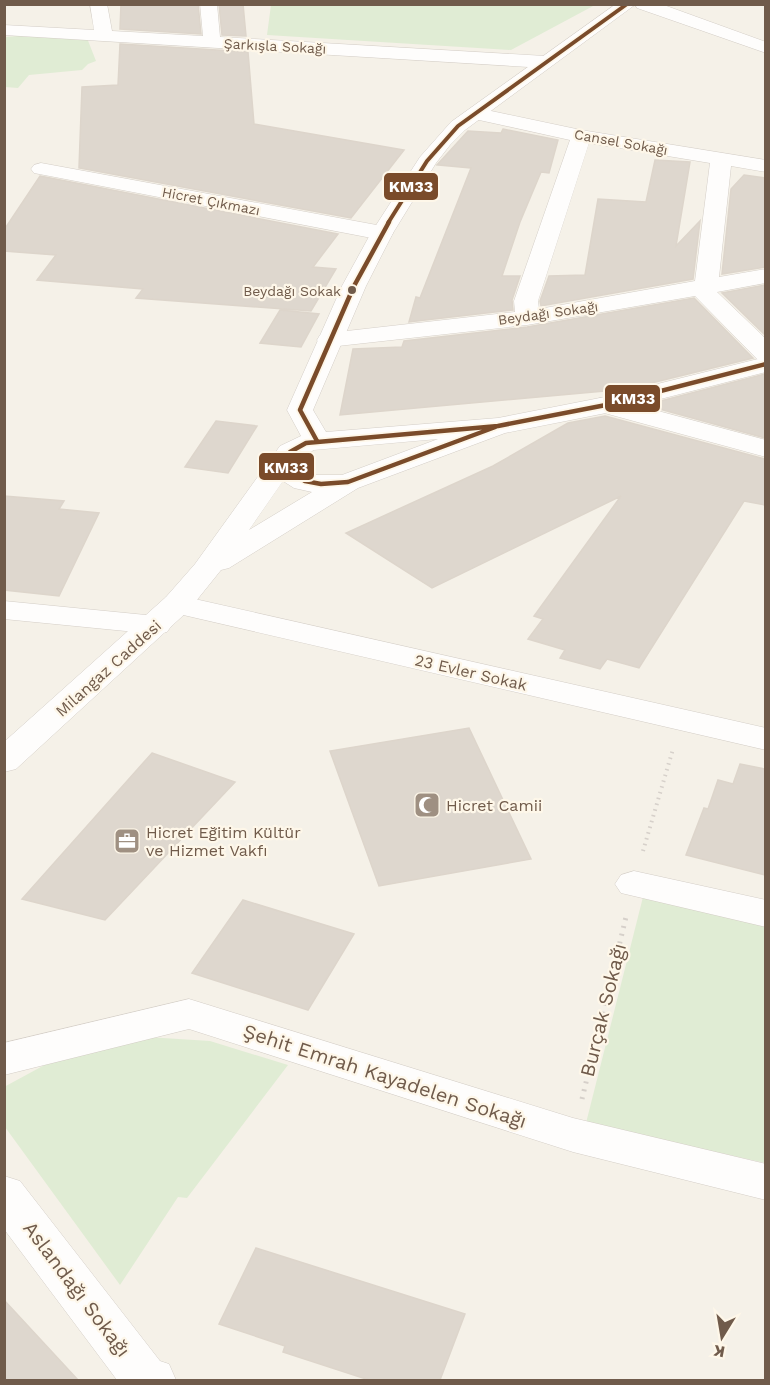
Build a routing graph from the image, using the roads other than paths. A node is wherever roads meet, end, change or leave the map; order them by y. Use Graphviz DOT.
graph roads {
  1 [pos="98,4"];
  2 [pos="208,4"];
  3 [pos="628,4"];
  4 [pos="643,4"];
  5 [pos="4,30"];
  6 [pos="104,36"];
  7 [pos="212,42"];
  8 [pos="765,48"];
  9 [pos="545,62"];
  10 [pos="477,114"];
  11 [pos="581,136"];
  12 [pos="721,159"];
  13 [pos="765,166"];
  14 [pos="41,169"];
  15 [pos="382,233"];
  16 [pos="765,276"];
  17 [pos="706,289"];
  18 [pos="527,318"];
  19 [pos="329,340"];
  20 [pos="765,354"];
  21 [pos="765,363"];
  22 [pos="606,405"];
  23 [pos="498,426"];
  24 [pos="324,441"];
  25 [pos="765,449"];
  26 [pos="286,458"];
  27 [pos="356,478"];
  28 [pos="206,570"];
  29 [pos="4,610"];
  30 [pos="166,615"];
  31 [pos="765,739"];
  32 [pos="4,761"];
  33 [pos="634,884"];
  34 [pos="765,914"];
  35 [pos="4,1059"];
  36 [pos="765,1182"];
  37 [pos="4,1194"];
  38 [pos="147,1380"];
  1 -- 6 [label="street"];
  2 -- 7 [label="street"];
  3 -- 9 [label="street"];
  4 -- 8 [label="street"];
  5 -- 6 [label="street, Şarkışla Sokağı"];
  6 -- 7 [label="street, Şarkışla Sokağı"];
  7 -- 9 [label="street, Şarkışla Sokağı"];
  9 -- 10 [label="street"];
  10 -- 11 [label="street, Cansel Sokağı"];
  10 -- 15 [label="street"];
  11 -- 12 [label="street, Cansel Sokağı"];
  11 -- 18 [label="street"];
  12 -- 13 [label="street, Cansel Sokağı"];
  12 -- 17 [label="street"];
  14 -- 15 [label="street, Hicret Çıkmazı"];
  15 -- 19 [label="street"];
  16 -- 17 [label="street, Beydağı Sokağı"];
  17 -- 18 [label="street, Beydağı Sokağı"];
  17 -- 20 [label="street"];
  18 -- 19 [label="street, Beydağı Sokağı"];
  19 -- 24 [label="street"];
  21 -- 22 [label="street, Milangaz Caddesi"];
  22 -- 23 [label="street, Milangaz Caddesi"];
  22 -- 25 [label="street"];
  23 -- 24 [label="street, Milangaz Caddesi"];
  23 -- 27 [label="street, Milangaz Caddesi"];
  24 -- 26 [label="street, Milangaz Caddesi"];
  24 -- 27 [label="street"];
  26 -- 27 [label="street, Milangaz Caddesi"];
  26 -- 28 [label="street, Milangaz Caddesi"];
  27 -- 28 [label="street, Milangaz Caddesi"];
  28 -- 30 [label="street, Milangaz Caddesi"];
  29 -- 30 [label="street, 23 Evler Sokak"];
  30 -- 31 [label="street, 23 Evler Sokak"];
  30 -- 32 [label="street, Milangaz Caddesi"];
  33 -- 34 [label="street"];
  35 -- 36 [label="street, Şehit Emrah Kayadelen Sokağı"];
  37 -- 38 [label="street, Aslandağı Sokağı"];
}
